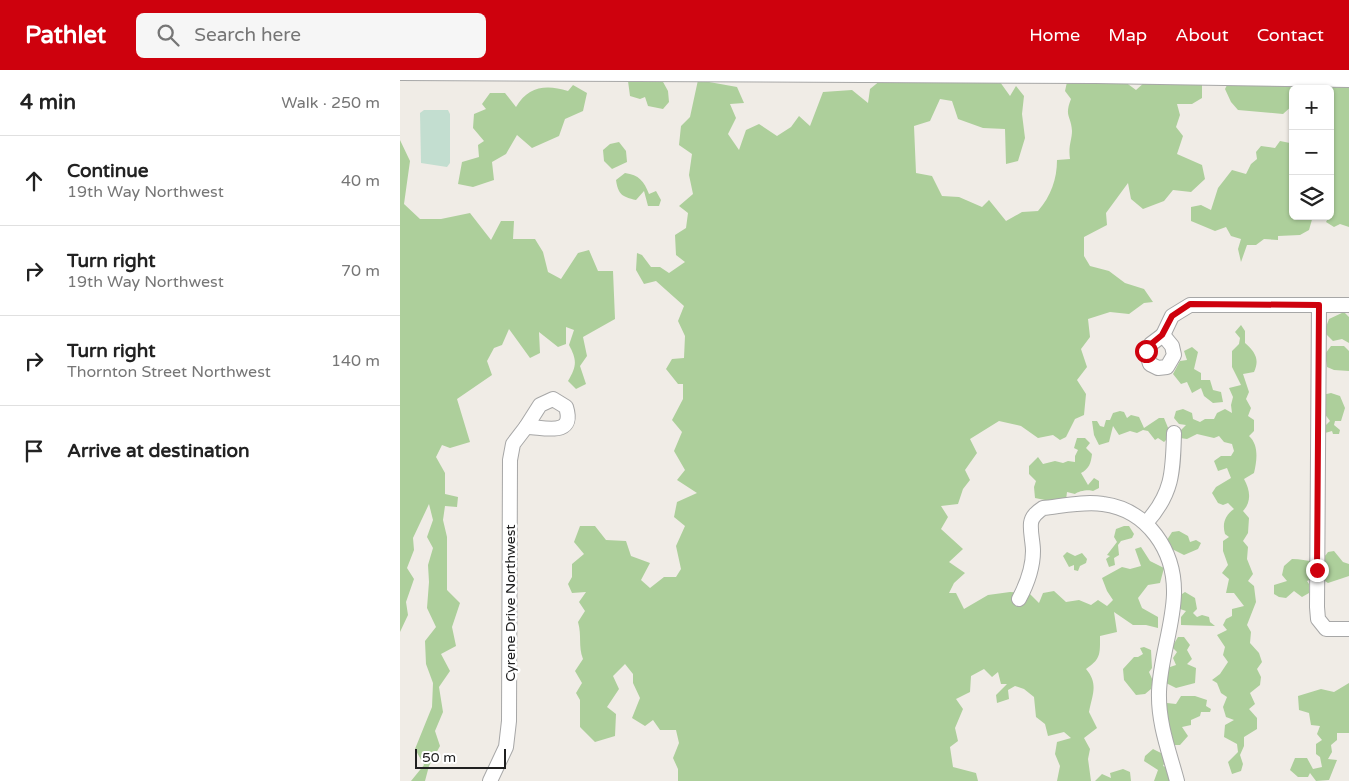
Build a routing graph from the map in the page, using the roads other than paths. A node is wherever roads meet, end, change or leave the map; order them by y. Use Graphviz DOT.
graph roads {
  1 [pos="400,70"];
  2 [pos="642,71"];
  3 [pos="1349,78"];
  4 [pos="1319,305"];
  5 [pos="1349,305"];
  6 [pos="1162,335"];
  7 [pos="526,427"];
  8 [pos="1174,433"];
  9 [pos="1146,523"];
  10 [pos="1019,599"];
  11 [pos="1349,629"];
  12 [pos="490,781"];
  13 [pos="1177,781"];
  1 -- 2 [label="street"];
  2 -- 3 [label="street"];
  4 -- 5 [label="street"];
  4 -- 6 [label="street"];
  4 -- 11 [label="street"];
  7 -- 12 [label="street, Cyrene Drive Northwest"];
  8 -- 9 [label="street"];
  9 -- 10 [label="street"];
  9 -- 13 [label="street"];
}
